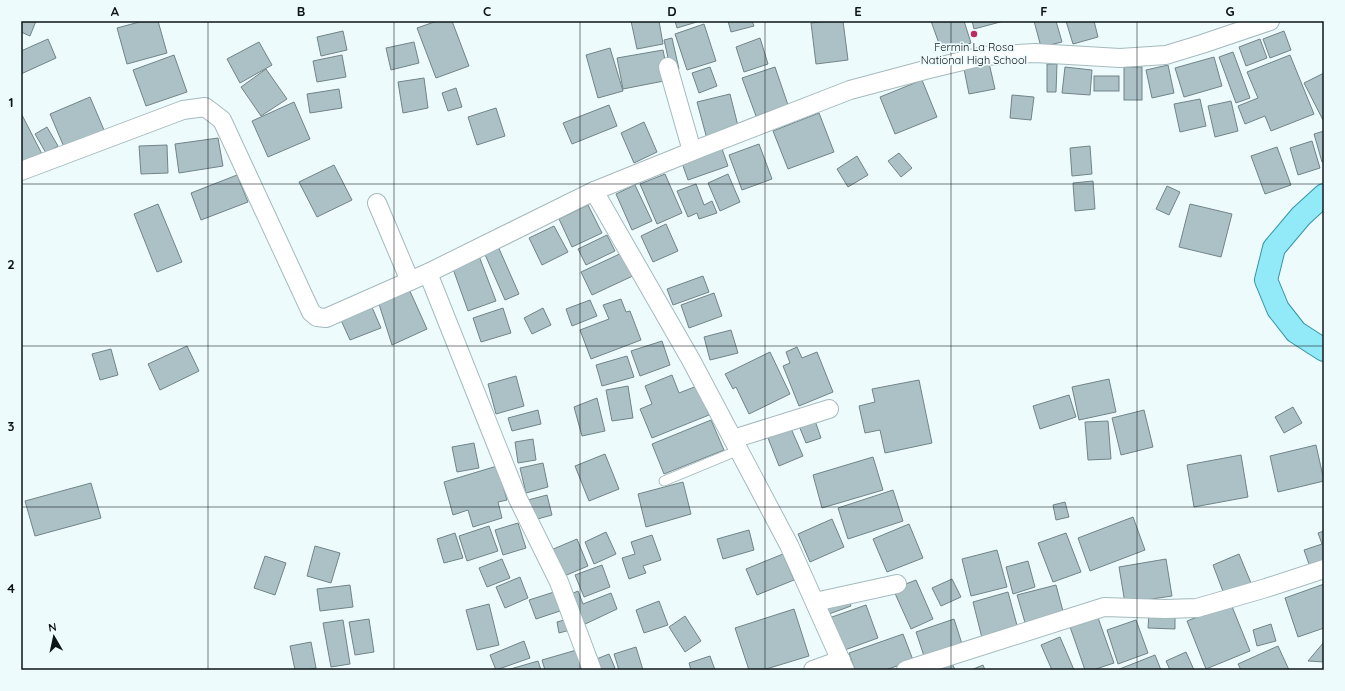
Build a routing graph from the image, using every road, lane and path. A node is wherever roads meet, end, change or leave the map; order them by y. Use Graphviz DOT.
graph roads {
  1 [pos="1270,21"];
  2 [pos="668,67"];
  3 [pos="692,151"];
  4 [pos="21,171"];
  5 [pos="594,191"];
  6 [pos="1324,195"];
  7 [pos="378,203"];
  8 [pos="428,273"];
  9 [pos="410,281"];
  10 [pos="1324,350"];
  11 [pos="829,409"];
  12 [pos="736,445"];
  13 [pos="664,481"];
  14 [pos="1324,569"];
  15 [pos="897,584"];
  16 [pos="815,602"];
  17 [pos="843,665"];
  18 [pos="592,670"];
  19 [pos="813,670"];
  20 [pos="906,670"];
  1 -- 3 [label="street"];
  2 -- 3 [label="street"];
  3 -- 5 [label="street"];
  4 -- 9 [label="street"];
  5 -- 8 [label="street"];
  5 -- 12 [label="street"];
  6 -- 10 [label="main road"];
  7 -- 9 [label="street"];
  8 -- 9 [label="street"];
  8 -- 18 [label="street"];
  11 -- 12 [label="street"];
  12 -- 13 [label="lane"];
  12 -- 16 [label="street"];
  14 -- 20 [label="street"];
  15 -- 16 [label="street"];
  16 -- 17 [label="street"];
  17 -- 19 [label="street"];
}
